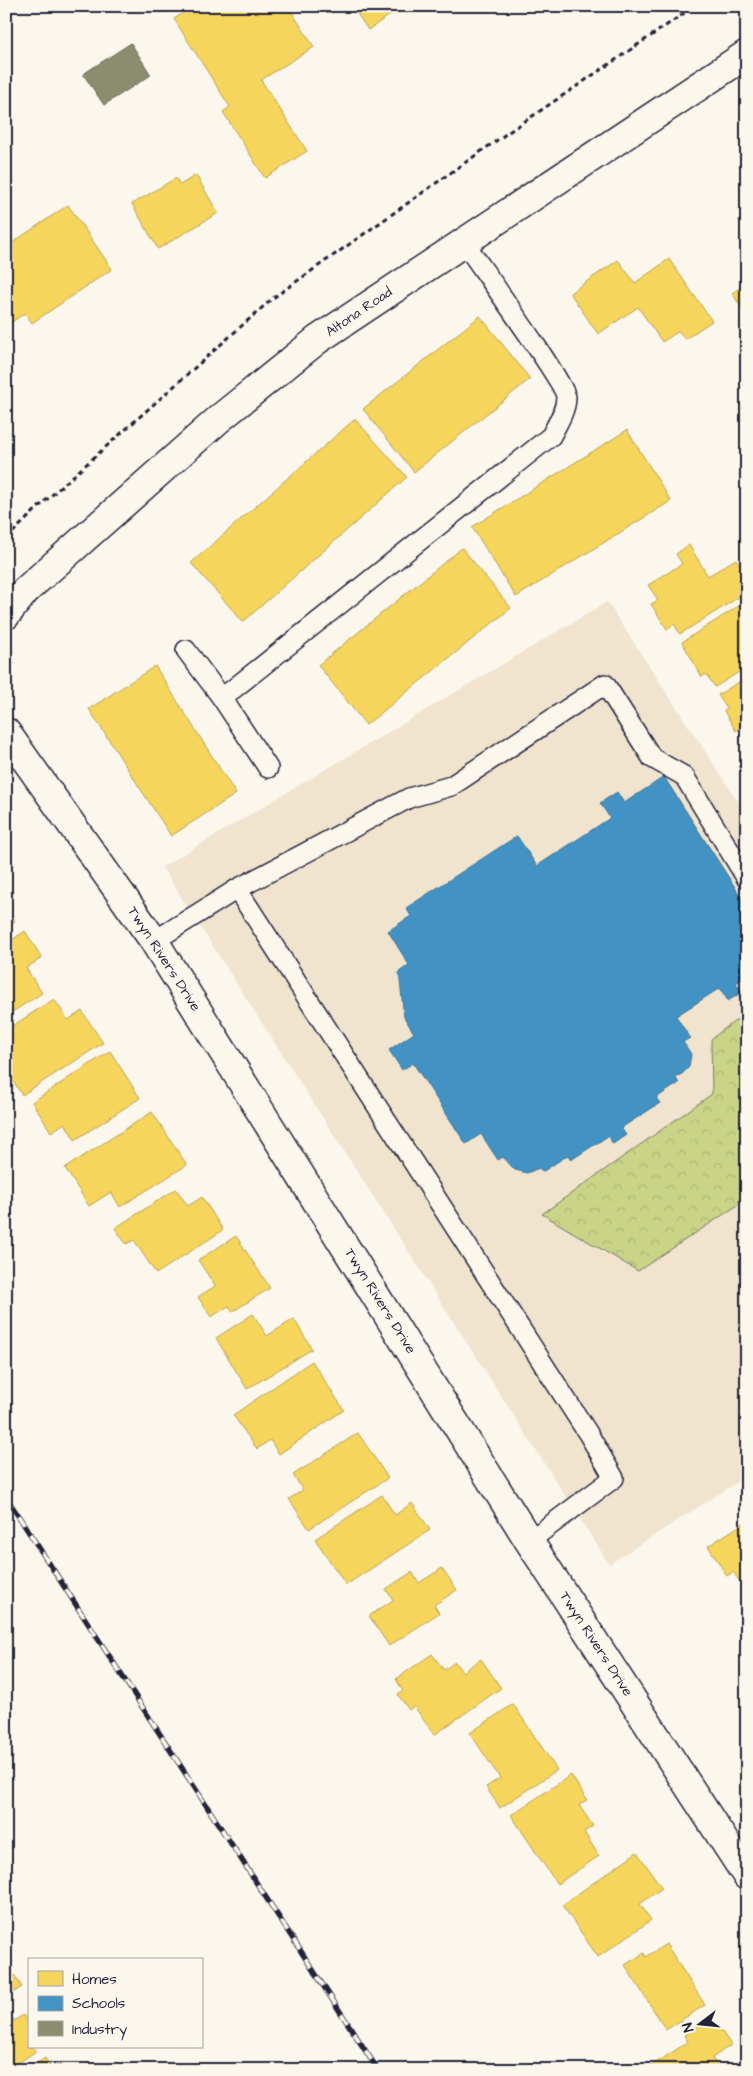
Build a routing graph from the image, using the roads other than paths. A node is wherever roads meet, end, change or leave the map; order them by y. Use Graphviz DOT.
graph roads {
  1 [pos="747,54"];
  2 [pos="464,242"];
  3 [pos="6,615"];
  4 [pos="186,650"];
  5 [pos="222,698"];
  6 [pos="6,732"];
  7 [pos="268,768"];
  8 [pos="747,879"];
  9 [pos="237,889"];
  10 [pos="154,941"];
  11 [pos="529,1541"];
  12 [pos="747,1876"];
  1 -- 2 [label="street, Altona Road"];
  2 -- 3 [label="street, Altona Road"];
  2 -- 5 [label="lane"];
  4 -- 5 [label="lane"];
  5 -- 7 [label="lane"];
  6 -- 10 [label="street, Twyn Rivers Drive"];
  8 -- 9 [label="lane"];
  9 -- 10 [label="lane"];
  9 -- 11 [label="lane"];
  10 -- 11 [label="street, Twyn Rivers Drive"];
  11 -- 12 [label="street, Twyn Rivers Drive"];
}
